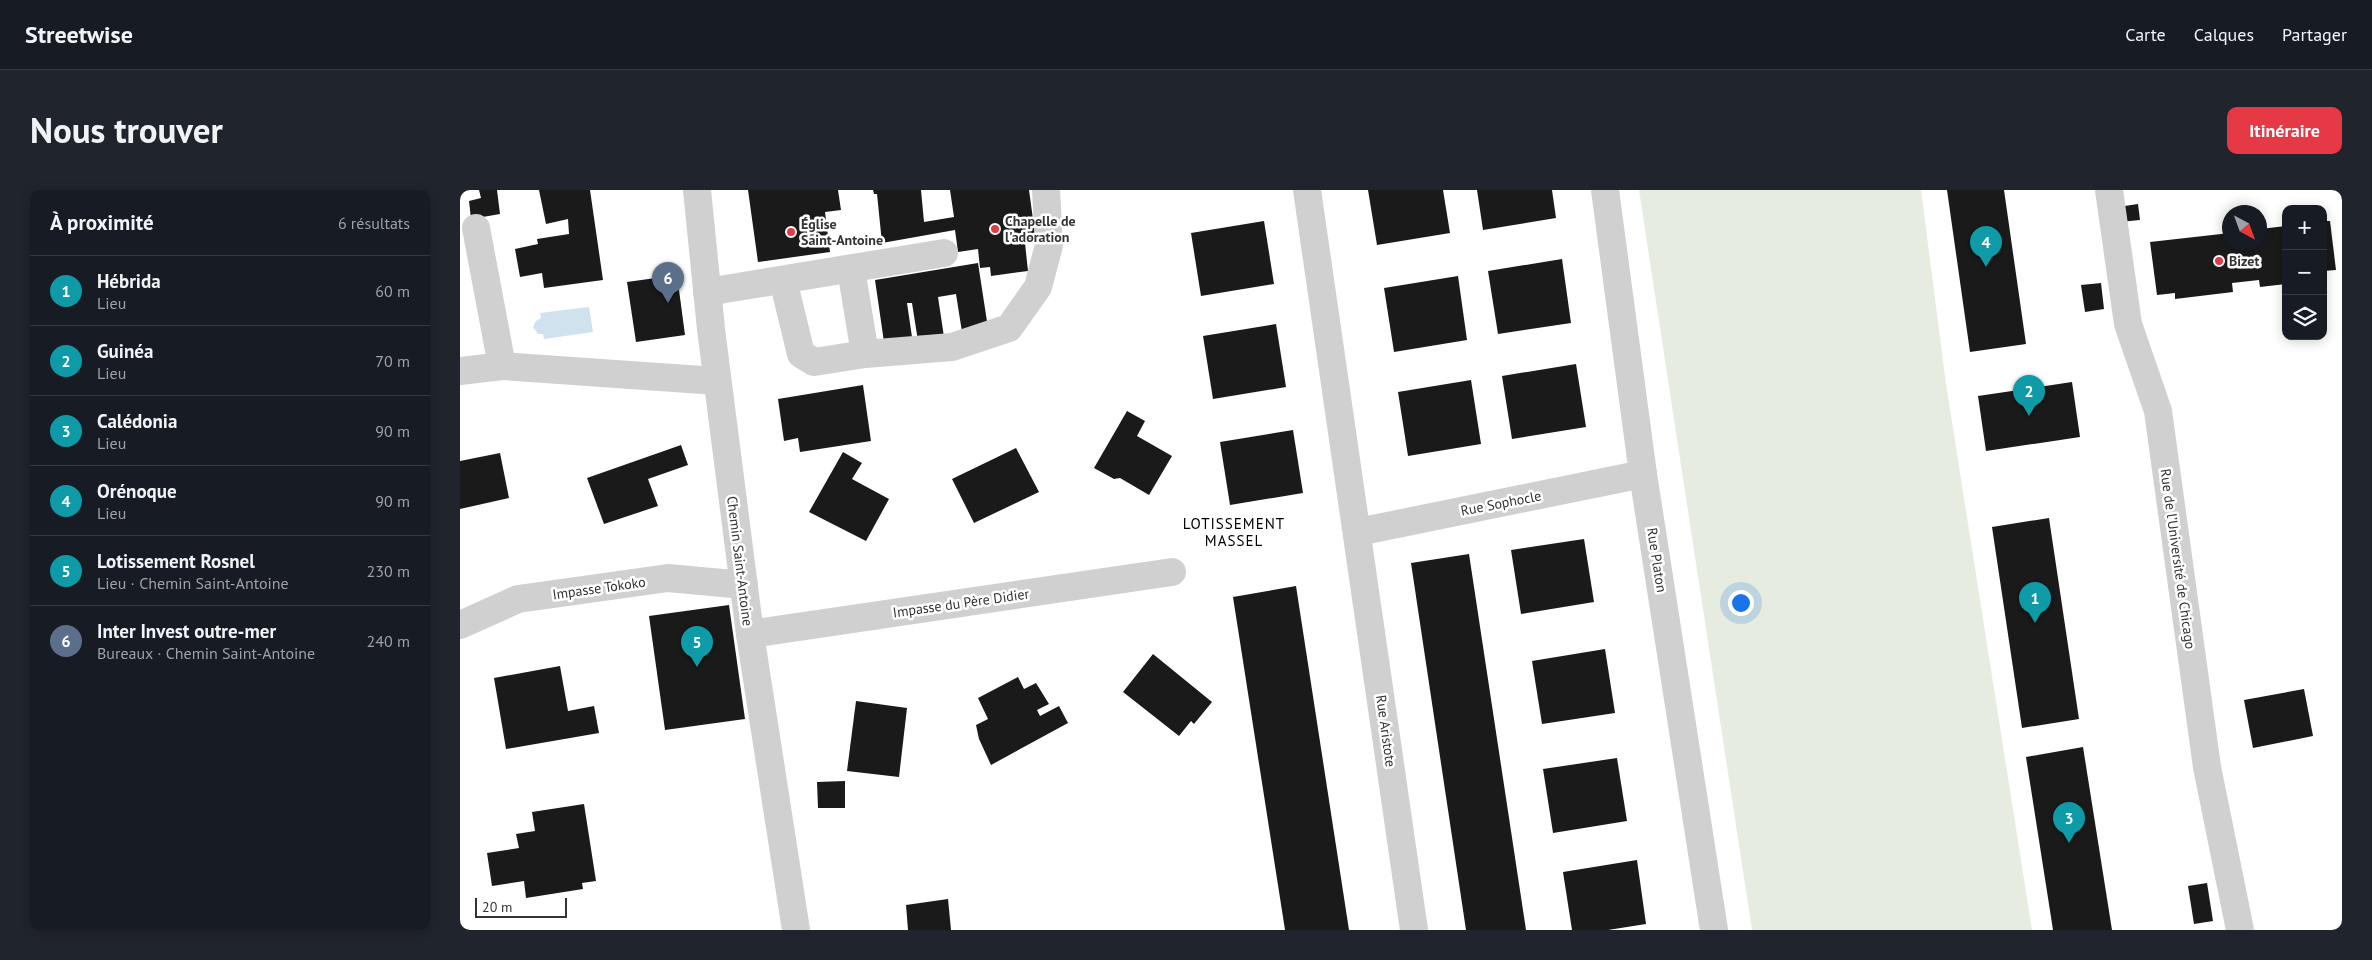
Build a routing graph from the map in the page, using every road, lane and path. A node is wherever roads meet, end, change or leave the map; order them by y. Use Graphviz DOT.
graph roads {
  1 [pos="696,190"];
  2 [pos="1046,190"];
  3 [pos="1307,190"];
  4 [pos="1605,190"];
  5 [pos="2109,190"];
  6 [pos="476,228"];
  7 [pos="944,253"];
  8 [pos="851,269"];
  9 [pos="783,280"];
  10 [pos="707,292"];
  11 [pos="865,354"];
  12 [pos="502,366"];
  13 [pos="460,371"];
  14 [pos="717,381"];
  15 [pos="1644,474"];
  16 [pos="1358,532"];
  17 [pos="1172,572"];
  18 [pos="744,585"];
  19 [pos="460,625"];
  20 [pos="750,634"];
  21 [pos="796,930"];
  22 [pos="1414,930"];
  23 [pos="1714,930"];
  24 [pos="2240,930"];
  1 -- 10 [label="street, Chemin Saint-Antoine"];
  2 -- 11 [label="street"];
  3 -- 16 [label="street, Rue Aristote"];
  4 -- 15 [label="street, Rue Platon"];
  5 -- 24 [label="street, Rue de l’Université de Chicago"];
  6 -- 12 [label="street"];
  7 -- 8 [label="street"];
  8 -- 9 [label="street"];
  8 -- 11 [label="street"];
  9 -- 10 [label="street"];
  9 -- 11 [label="street"];
  10 -- 14 [label="street, Chemin Saint-Antoine"];
  12 -- 13 [label="street"];
  12 -- 14 [label="street"];
  14 -- 18 [label="street, Chemin Saint-Antoine"];
  15 -- 16 [label="street, Rue Sophocle"];
  15 -- 23 [label="street, Rue Platon"];
  16 -- 22 [label="street, Rue Aristote"];
  17 -- 20 [label="street, Impasse du Père Didier"];
  18 -- 19 [label="street, Impasse Tokoko"];
  18 -- 20 [label="street, Chemin Saint-Antoine"];
  20 -- 21 [label="street, Chemin Saint-Antoine"];
}
